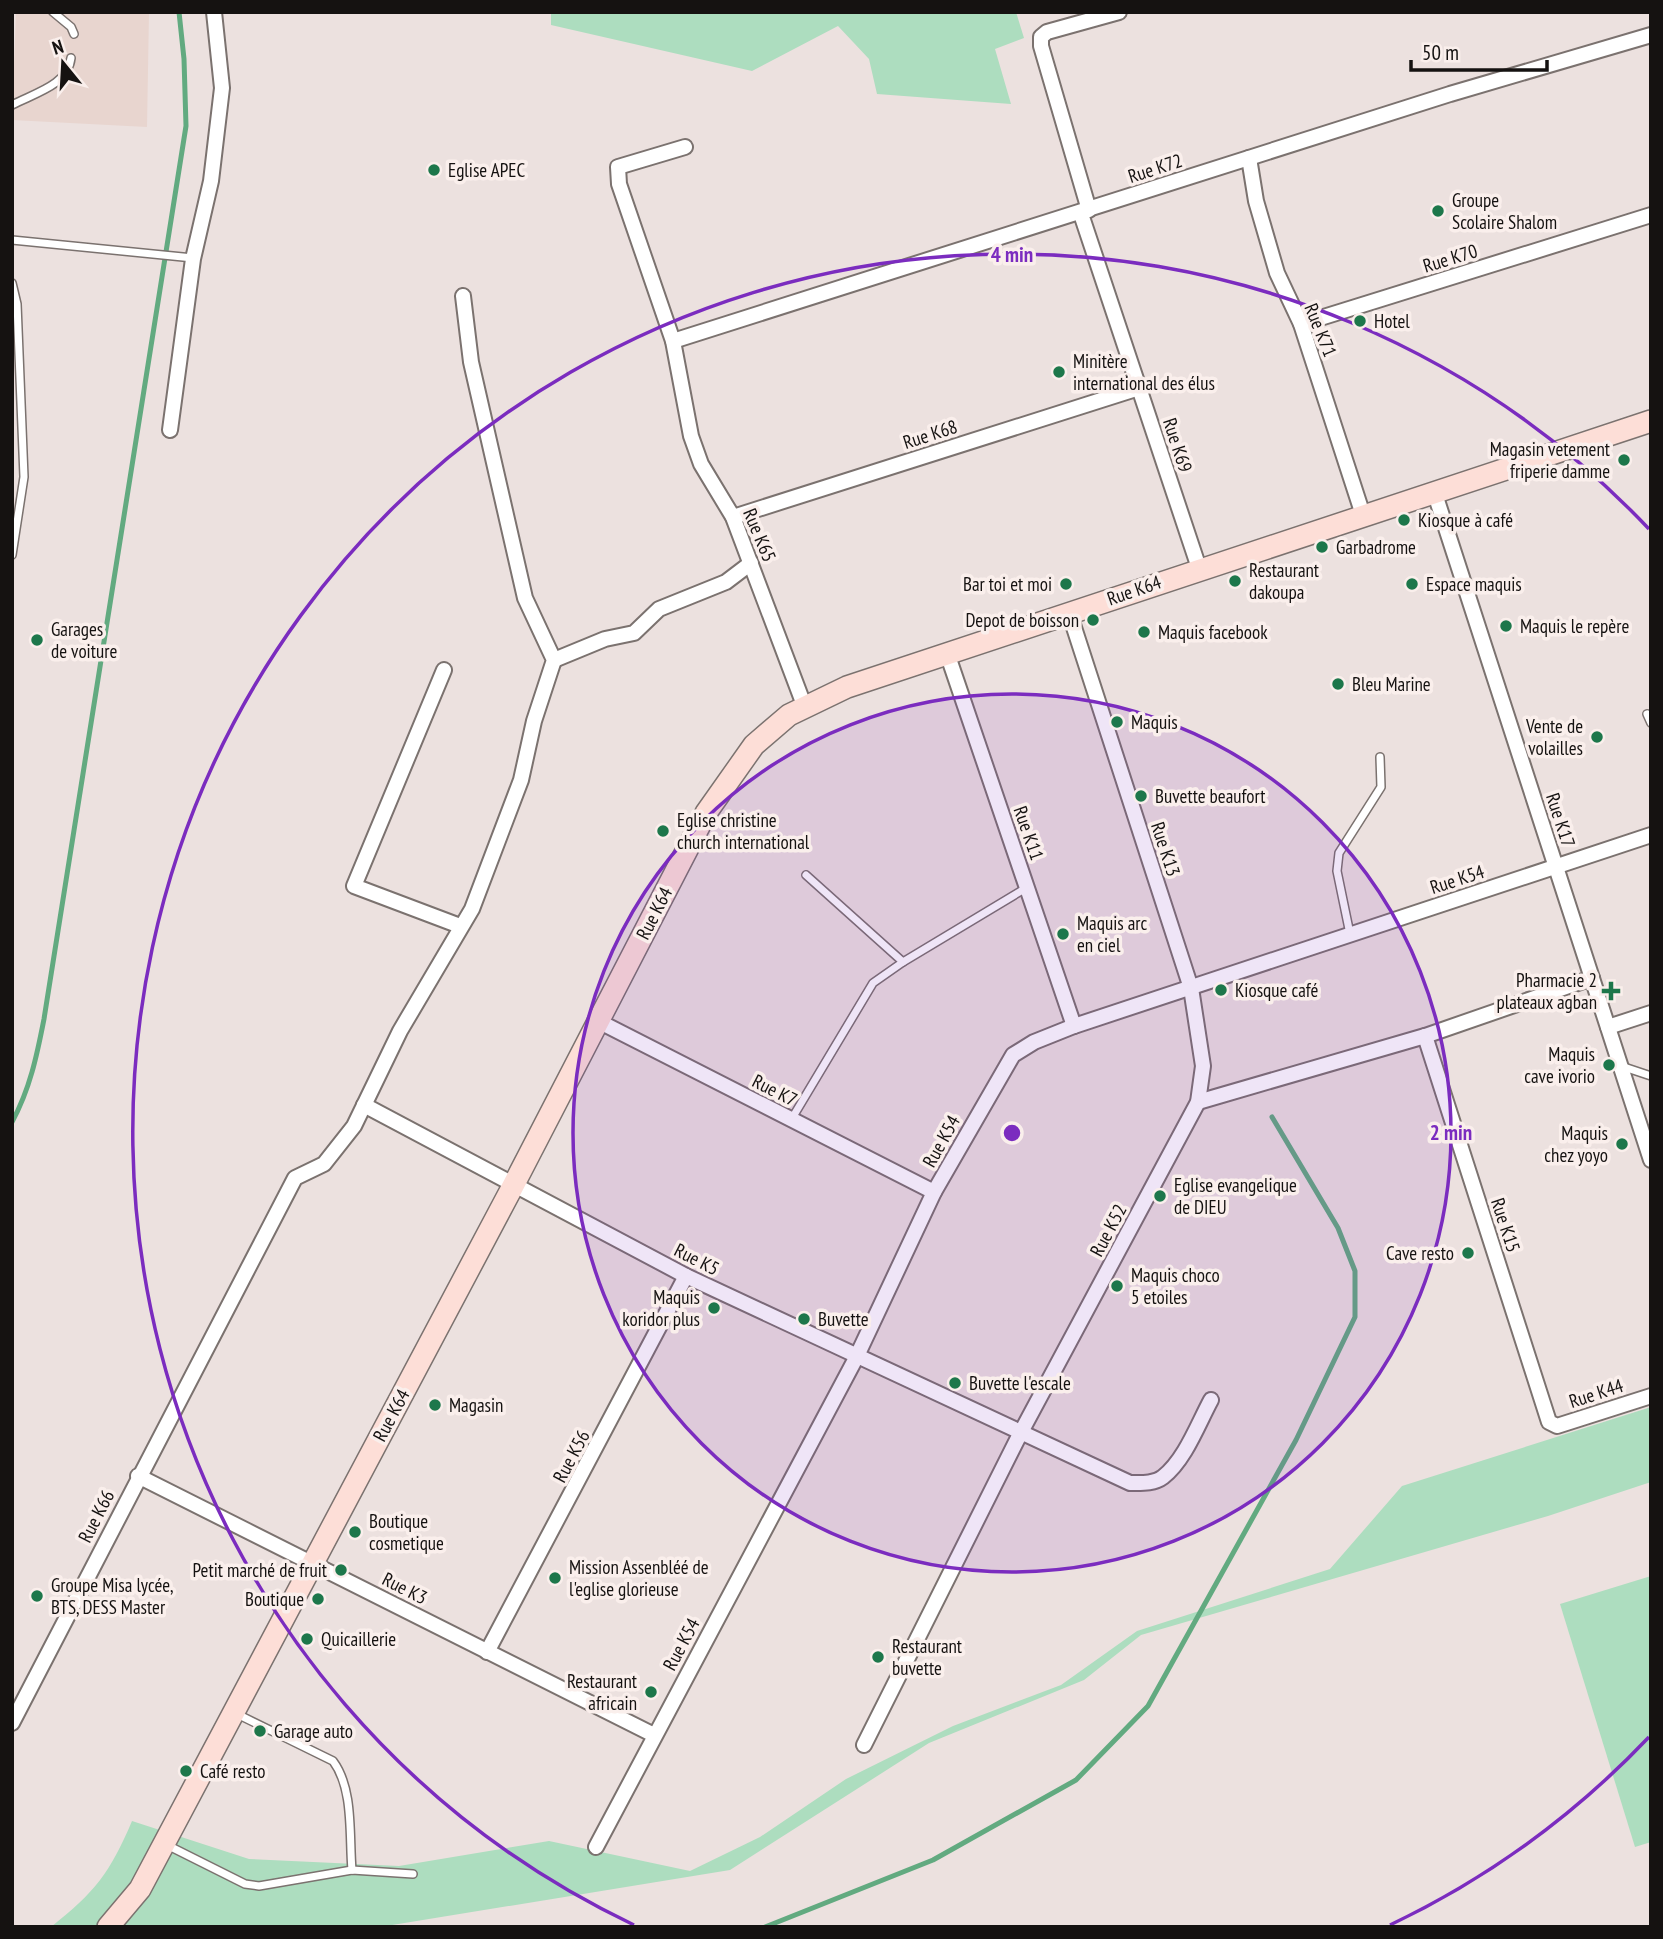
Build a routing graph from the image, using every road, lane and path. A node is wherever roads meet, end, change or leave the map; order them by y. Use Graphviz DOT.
graph roads {
  1 [pos="53,12"];
  2 [pos="214,12"];
  3 [pos="1119,12"];
  4 [pos="74,34"];
  5 [pos="1651,35"];
  6 [pos="71,58"];
  7 [pos="12,105"];
  8 [pos="685,147"];
  9 [pos="1249,158"];
  10 [pos="1085,212"];
  11 [pos="1651,215"];
  12 [pos="12,240"];
  13 [pos="194,258"];
  14 [pos="12,283"];
  15 [pos="463,296"];
  16 [pos="1301,324"];
  17 [pos="673,341"];
  18 [pos="1139,388"];
  19 [pos="1651,421"];
  20 [pos="170,430"];
  21 [pos="1434,491"];
  22 [pos="1363,515"];
  23 [pos="733,517"];
  24 [pos="12,555"];
  25 [pos="751,563"];
  26 [pos="1199,568"];
  27 [pos="1069,612"];
  28 [pos="947,653"];
  29 [pos="554,660"];
  30 [pos="444,670"];
  31 [pos="804,705"];
  32 [pos="1647,714"];
  33 [pos="1651,723"];
  34 [pos="1380,757"];
  35 [pos="1651,835"];
  36 [pos="1556,866"];
  37 [pos="806,875"];
  38 [pos="1027,888"];
  39 [pos="460,926"];
  40 [pos="1351,935"];
  41 [pos="903,962"];
  42 [pos="1592,978"];
  43 [pos="1192,988"];
  44 [pos="1651,1013"];
  45 [pos="598,1021"];
  46 [pos="1074,1026"];
  47 [pos="1608,1027"];
  48 [pos="1426,1035"];
  49 [pos="1620,1066"];
  50 [pos="1651,1076"];
  51 [pos="1198,1102"];
  52 [pos="364,1105"];
  53 [pos="791,1120"];
  54 [pos="1651,1160"];
  55 [pos="513,1186"];
  56 [pos="934,1192"];
  57 [pos="686,1276"];
  58 [pos="856,1358"];
  59 [pos="1651,1396"];
  60 [pos="1211,1400"];
  61 [pos="1552,1425"];
  62 [pos="1020,1434"];
  63 [pos="138,1476"];
  64 [pos="312,1563"];
  65 [pos="487,1652"];
  66 [pos="235,1713"];
  67 [pos="12,1723"];
  68 [pos="653,1735"];
  69 [pos="864,1745"];
  70 [pos="165,1843"];
  71 [pos="596,1847"];
  72 [pos="352,1870"];
  73 [pos="414,1874"];
  74 [pos="108,1927"];
  1 -- 4 [label="lane"];
  2 -- 13 [label="street"];
  3 -- 10 [label="street, Rue K69"];
  5 -- 9 [label="street, Rue K72"];
  6 -- 7 [label="lane"];
  8 -- 17 [label="street, Rue K65"];
  9 -- 10 [label="street, Rue K72"];
  9 -- 16 [label="street, Rue K71"];
  10 -- 17 [label="street, Rue K72"];
  10 -- 18 [label="street, Rue K69"];
  11 -- 16 [label="street, Rue K70"];
  12 -- 13 [label="lane"];
  13 -- 20 [label="street"];
  14 -- 24 [label="lane"];
  15 -- 29 [label="street"];
  16 -- 22 [label="street, Rue K71"];
  17 -- 23 [label="street, Rue K65"];
  18 -- 23 [label="street, Rue K68"];
  18 -- 26 [label="street, Rue K69"];
  19 -- 21 [label="street, Rue K64"];
  21 -- 22 [label="street, Rue K64"];
  21 -- 36 [label="street, Rue K17"];
  22 -- 26 [label="street, Rue K64"];
  23 -- 25 [label="street, Rue K65"];
  25 -- 29 [label="street"];
  25 -- 31 [label="street, Rue K65"];
  26 -- 27 [label="street, Rue K64"];
  27 -- 28 [label="street, Rue K64"];
  27 -- 43 [label="street, Rue K13"];
  28 -- 31 [label="street, Rue K64"];
  28 -- 38 [label="street, Rue K11"];
  29 -- 39 [label="street, Rue K66"];
  30 -- 39 [label="street"];
  31 -- 45 [label="street, Rue K64"];
  32 -- 33 [label="lane"];
  34 -- 40 [label="lane"];
  35 -- 36 [label="street, Rue K54"];
  36 -- 40 [label="street, Rue K54"];
  36 -- 42 [label="street, Rue K17"];
  37 -- 41 [label="lane"];
  38 -- 41 [label="lane"];
  38 -- 46 [label="street, Rue K11"];
  39 -- 52 [label="street, Rue K66"];
  40 -- 43 [label="street, Rue K54"];
  41 -- 53 [label="lane"];
  42 -- 47 [label="street, Rue K17"];
  42 -- 48 [label="street"];
  43 -- 46 [label="street, Rue K54"];
  43 -- 51 [label="street, Rue K13"];
  44 -- 47 [label="street"];
  45 -- 53 [label="street, Rue K7"];
  45 -- 55 [label="street, Rue K64"];
  46 -- 56 [label="street, Rue K54"];
  47 -- 49 [label="street, Rue K17"];
  48 -- 51 [label="street"];
  48 -- 61 [label="street, Rue K15"];
  49 -- 50 [label="lane"];
  49 -- 54 [label="street, Rue K17"];
  51 -- 62 [label="street, Rue K52"];
  52 -- 55 [label="street, Rue K5"];
  52 -- 63 [label="street, Rue K66"];
  53 -- 56 [label="street, Rue K7"];
  55 -- 57 [label="street, Rue K5"];
  55 -- 64 [label="street, Rue K64"];
  56 -- 58 [label="street, Rue K54"];
  57 -- 58 [label="street, Rue K5"];
  57 -- 65 [label="street, Rue K56"];
  58 -- 62 [label="street, Rue K5"];
  58 -- 68 [label="street, Rue K54"];
  59 -- 61 [label="street, Rue K44"];
  60 -- 62 [label="street, Rue K5"];
  62 -- 69 [label="street, Rue K52"];
  63 -- 64 [label="street, Rue K3"];
  63 -- 67 [label="street, Rue K66"];
  64 -- 65 [label="street, Rue K3"];
  64 -- 66 [label="street, Rue K64"];
  65 -- 68 [label="street, Rue K3"];
  66 -- 70 [label="street, Rue K64"];
  66 -- 72 [label="lane"];
  68 -- 71 [label="street, Rue K54"];
  70 -- 72 [label="lane"];
  70 -- 74 [label="street, Rue K64"];
  72 -- 73 [label="lane"];
}
